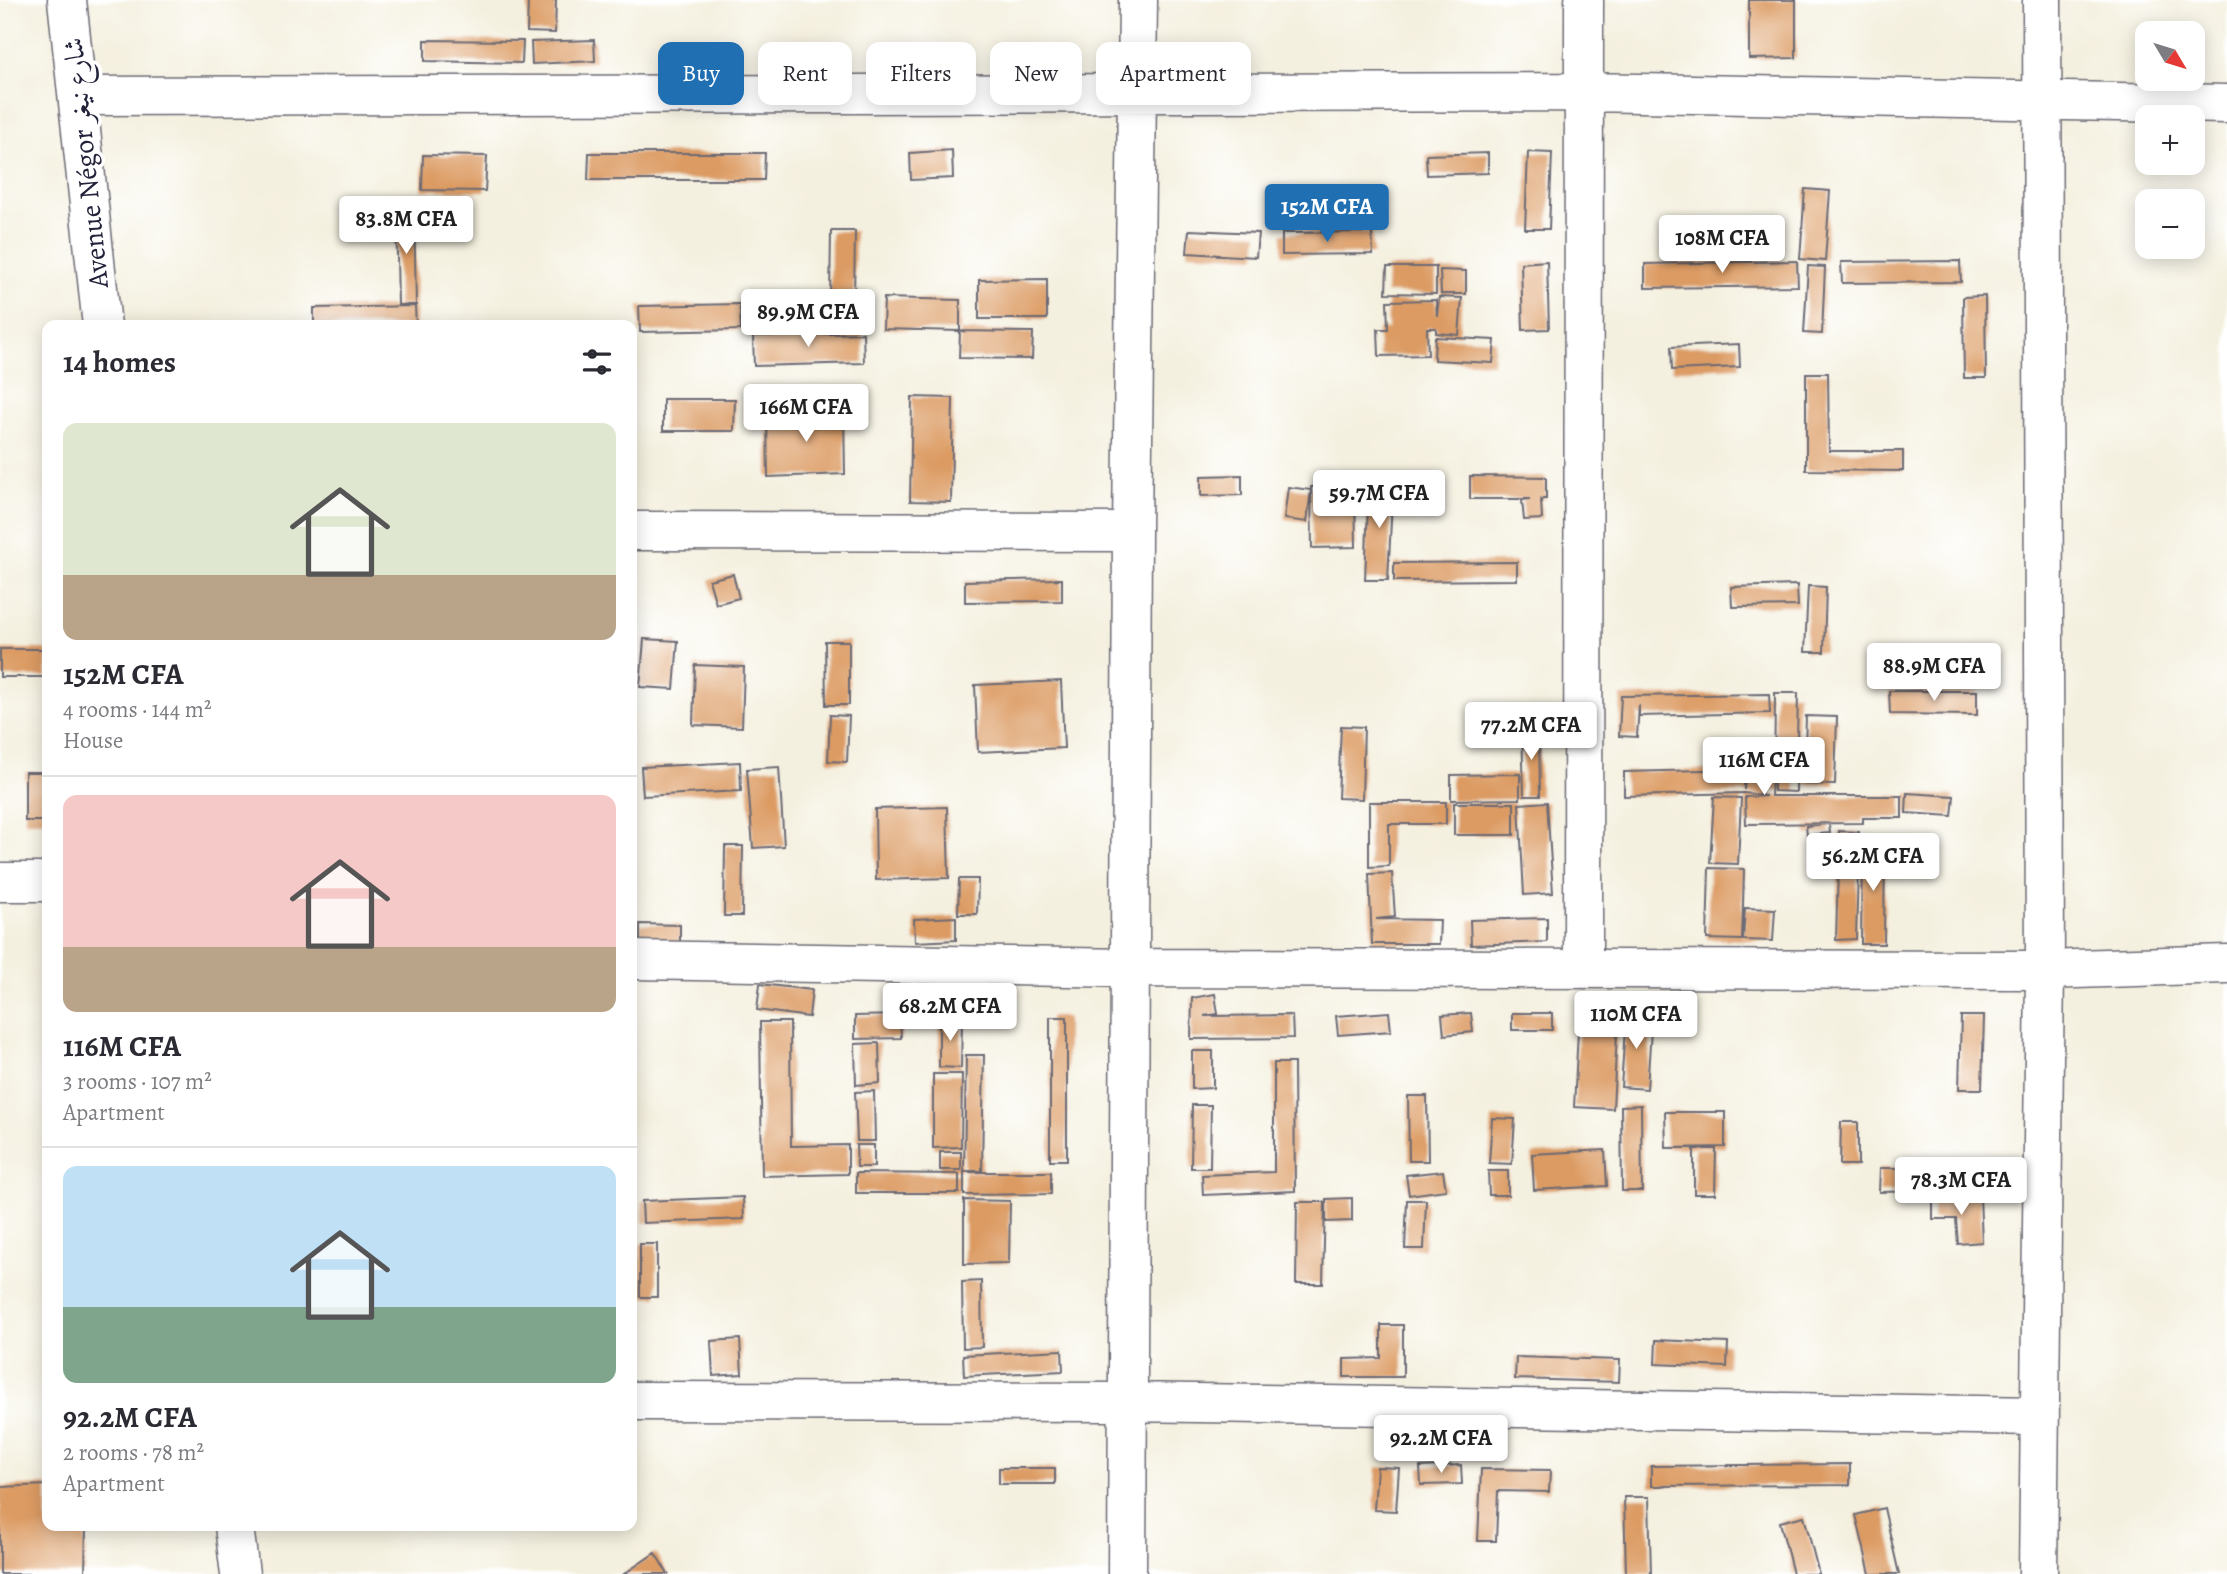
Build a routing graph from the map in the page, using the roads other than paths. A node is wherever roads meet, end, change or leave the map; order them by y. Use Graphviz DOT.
graph roads {
  1 [pos="67,0"];
  2 [pos="1138,0"];
  3 [pos="1584,0"];
  4 [pos="2042,0"];
  5 [pos="1137,42"];
  6 [pos="1585,92"];
  7 [pos="1096,93"];
  8 [pos="1251,93"];
  9 [pos="78,96"];
  10 [pos="2043,100"];
  11 [pos="2227,104"];
  12 [pos="1136,105"];
  13 [pos="101,320"];
  14 [pos="637,531"];
  15 [pos="1132,532"];
  16 [pos="0,882"];
  17 [pos="42,882"];
  18 [pos="637,960"];
  19 [pos="2227,964"];
  20 [pos="1130,968"];
  21 [pos="1583,969"];
  22 [pos="2045,970"];
  23 [pos="637,1401"];
  24 [pos="1128,1402"];
  25 [pos="2040,1416"];
  26 [pos="235,1531"];
  27 [pos="240,1574"];
  28 [pos="1128,1574"];
  29 [pos="2038,1574"];
  1 -- 9 [label="street, Avenue Négor شارع نيغر"];
  2 -- 5 [label="street"];
  3 -- 6 [label="street"];
  4 -- 10 [label="street"];
  6 -- 8 [label="street"];
  6 -- 10 [label="street"];
  6 -- 21 [label="street"];
  7 -- 9 [label="street"];
  9 -- 13 [label="street, Avenue Négor شارع نيغر"];
  10 -- 11 [label="street"];
  10 -- 22 [label="street"];
  12 -- 15 [label="street"];
  14 -- 15 [label="street"];
  15 -- 20 [label="street"];
  16 -- 17 [label="street"];
  18 -- 20 [label="street"];
  19 -- 22 [label="street"];
  20 -- 21 [label="street"];
  20 -- 24 [label="street"];
  21 -- 22 [label="street"];
  22 -- 25 [label="street"];
  23 -- 24 [label="street"];
  24 -- 25 [label="street"];
  24 -- 28 [label="street"];
  25 -- 29 [label="street"];
  26 -- 27 [label="street"];
}
